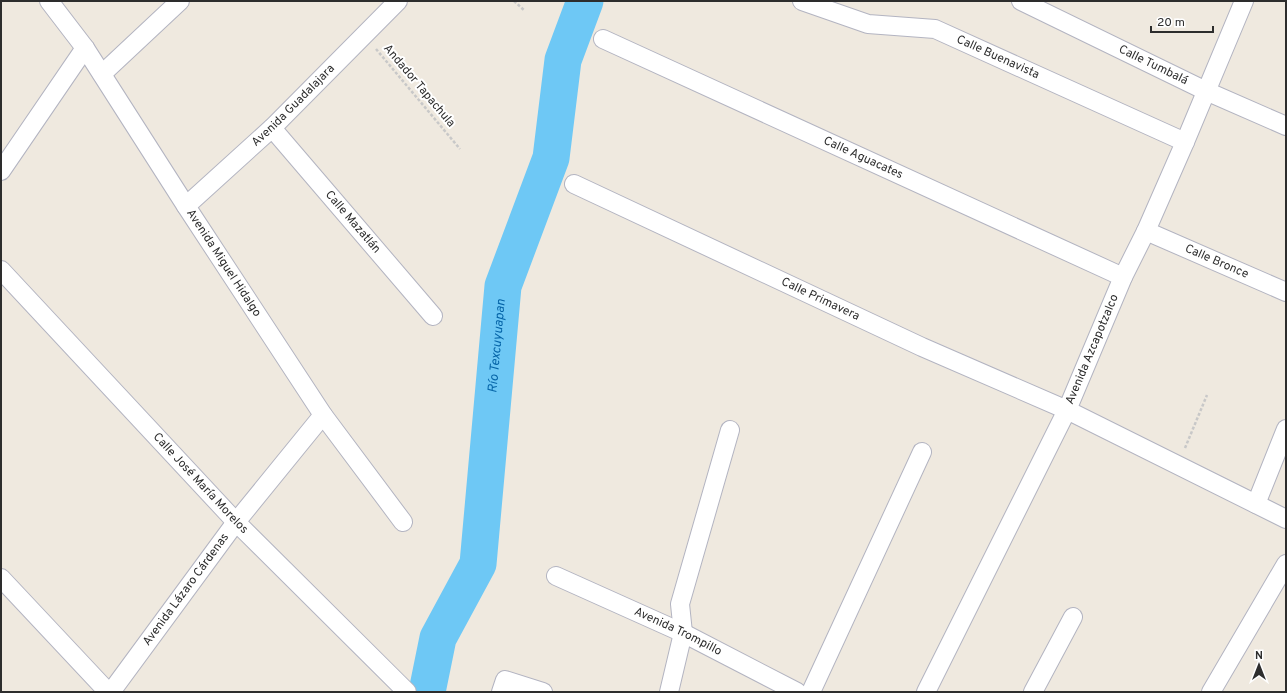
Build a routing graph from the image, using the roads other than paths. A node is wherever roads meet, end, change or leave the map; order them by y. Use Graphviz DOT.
graph roads {
  1 [pos="49,1"];
  2 [pos="180,1"];
  3 [pos="398,1"];
  4 [pos="802,1"];
  5 [pos="1021,1"];
  6 [pos="1244,1"];
  7 [pos="603,39"];
  8 [pos="85,48"];
  9 [pos="102,74"];
  10 [pos="1206,91"];
  11 [pos="1286,126"];
  12 [pos="272,128"];
  13 [pos="1185,142"];
  14 [pos="1,170"];
  15 [pos="574,184"];
  16 [pos="186,206"];
  17 [pos="1146,231"];
  18 [pos="1,270"];
  19 [pos="1123,277"];
  20 [pos="1286,292"];
  21 [pos="433,316"];
  22 [pos="1067,410"];
  23 [pos="323,415"];
  24 [pos="1286,429"];
  25 [pos="730,430"];
  26 [pos="922,452"];
  27 [pos="1256,504"];
  28 [pos="1286,519"];
  29 [pos="236,522"];
  30 [pos="403,522"];
  31 [pos="1286,564"];
  32 [pos="556,576"];
  33 [pos="1,578"];
  34 [pos="1073,618"];
  35 [pos="683,634"];
  36 [pos="503,686"];
  37 [pos="406,691"];
  38 [pos="110,692"];
  39 [pos="543,692"];
  40 [pos="668,692"];
  41 [pos="797,692"];
  42 [pos="811,692"];
  43 [pos="926,692"];
  44 [pos="1033,692"];
  45 [pos="1211,692"];
  1 -- 8 [label="street, Avenida Miguel Hidalgo"];
  2 -- 9 [label="street"];
  3 -- 12 [label="street, Avenida Guadalajara"];
  4 -- 13 [label="street, Calle Buenavista"];
  5 -- 10 [label="street, Calle Tumbalá"];
  6 -- 10 [label="street, Avenida Azcapotzalco"];
  7 -- 19 [label="street, Calle Aguacates"];
  8 -- 9 [label="street, Avenida Miguel Hidalgo"];
  8 -- 14 [label="street"];
  9 -- 16 [label="street, Avenida Miguel Hidalgo"];
  10 -- 11 [label="street, Calle Tumbalá"];
  10 -- 13 [label="street, Avenida Azcapotzalco"];
  12 -- 16 [label="street, Avenida Guadalajara"];
  12 -- 21 [label="street, Calle Mazatlán"];
  13 -- 17 [label="street, Avenida Azcapotzalco"];
  15 -- 22 [label="street, Calle Primavera"];
  16 -- 23 [label="street, Avenida Miguel Hidalgo"];
  17 -- 19 [label="street, Avenida Azcapotzalco"];
  17 -- 20 [label="street, Calle Bronce"];
  18 -- 29 [label="street, Calle José María Morelos"];
  19 -- 22 [label="street, Avenida Azcapotzalco"];
  22 -- 27 [label="street, Calle Primavera"];
  22 -- 43 [label="street, Avenida Azcapotzalco"];
  23 -- 29 [label="street, Avenida Lázaro Cárdenas"];
  23 -- 30 [label="street, Avenida Miguel Hidalgo"];
  24 -- 27 [label="street"];
  25 -- 35 [label="street"];
  26 -- 42 [label="street"];
  27 -- 28 [label="street, Calle Primavera"];
  29 -- 37 [label="street, Calle José María Morelos"];
  29 -- 38 [label="street, Avenida Lázaro Cárdenas"];
  31 -- 45 [label="street"];
  32 -- 35 [label="street, Avenida Trompillo"];
  33 -- 38 [label="street"];
  34 -- 44 [label="street"];
  35 -- 40 [label="street"];
  35 -- 41 [label="street, Avenida Trompillo"];
  36 -- 39 [label="street"];
}
